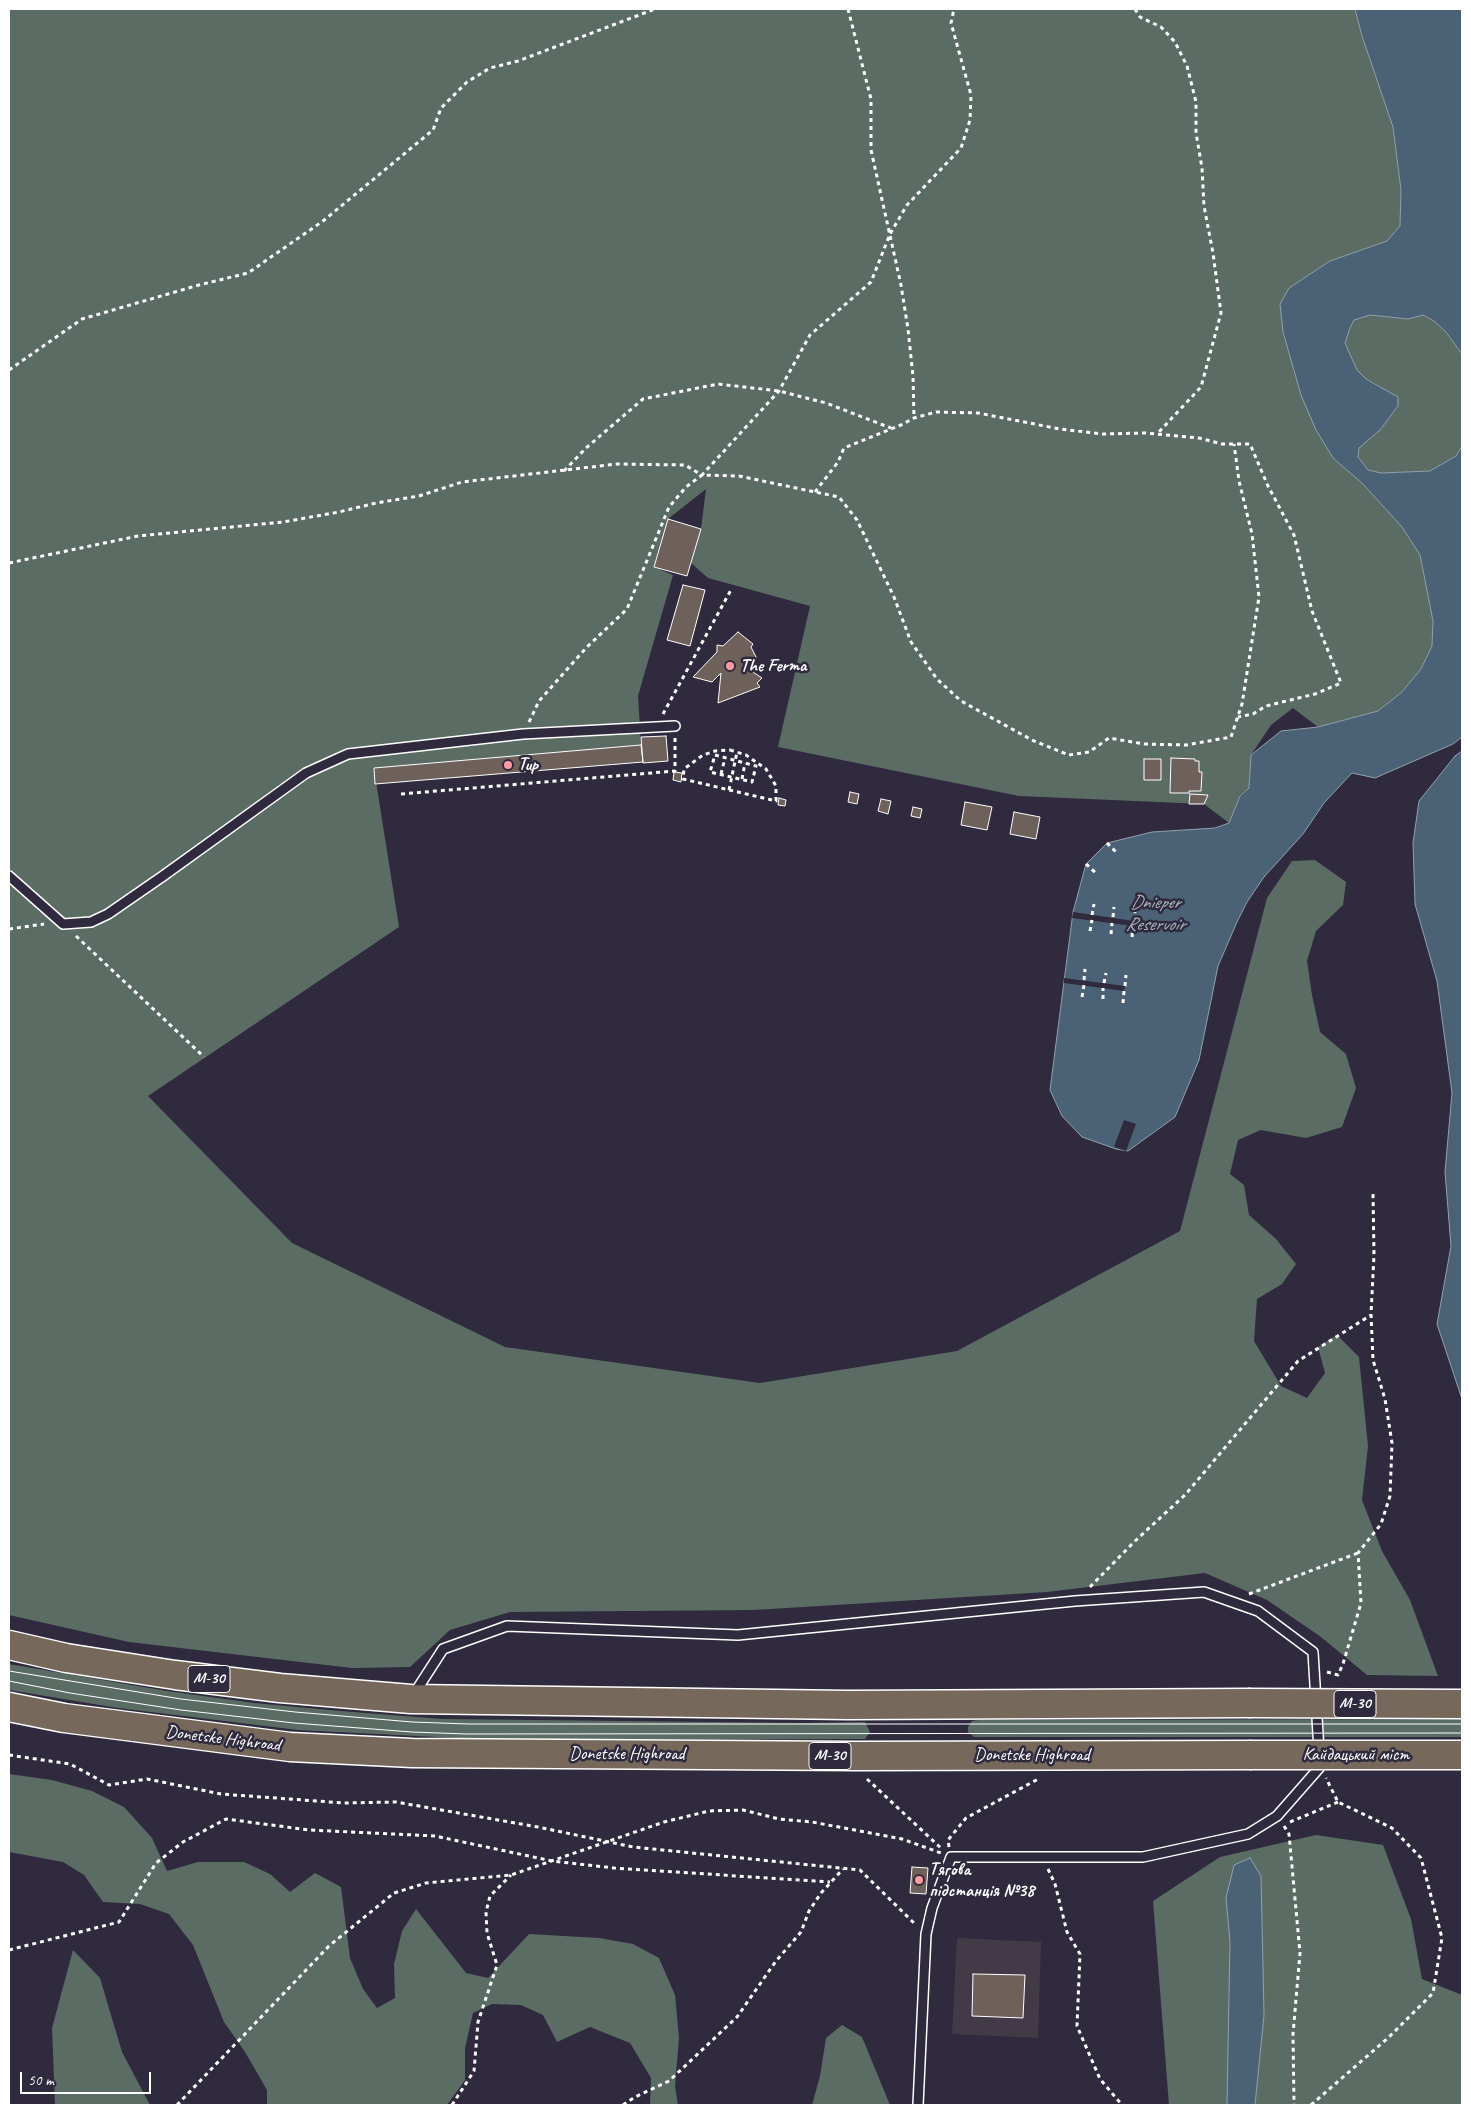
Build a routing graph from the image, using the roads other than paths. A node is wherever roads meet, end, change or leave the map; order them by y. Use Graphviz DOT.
graph roads {
  1 [pos="674,726"];
  2 [pos="9,876"];
  3 [pos="9,1646"];
  4 [pos="412,1699"];
  5 [pos="1462,1704"];
  6 [pos="9,1708"];
  7 [pos="1249,1755"];
  8 [pos="1462,1755"];
  9 [pos="918,2105"];
  1 -- 2 [label="lane"];
  3 -- 4 [label="highway, М-30"];
  4 -- 5 [label="highway, М-30, bridge"];
  4 -- 9 [label="lane"];
  6 -- 7 [label="highway, Donetske Highroad / М-30"];
  7 -- 8 [label="highway, Кайдацький міст / М-30, bridge"];
}
